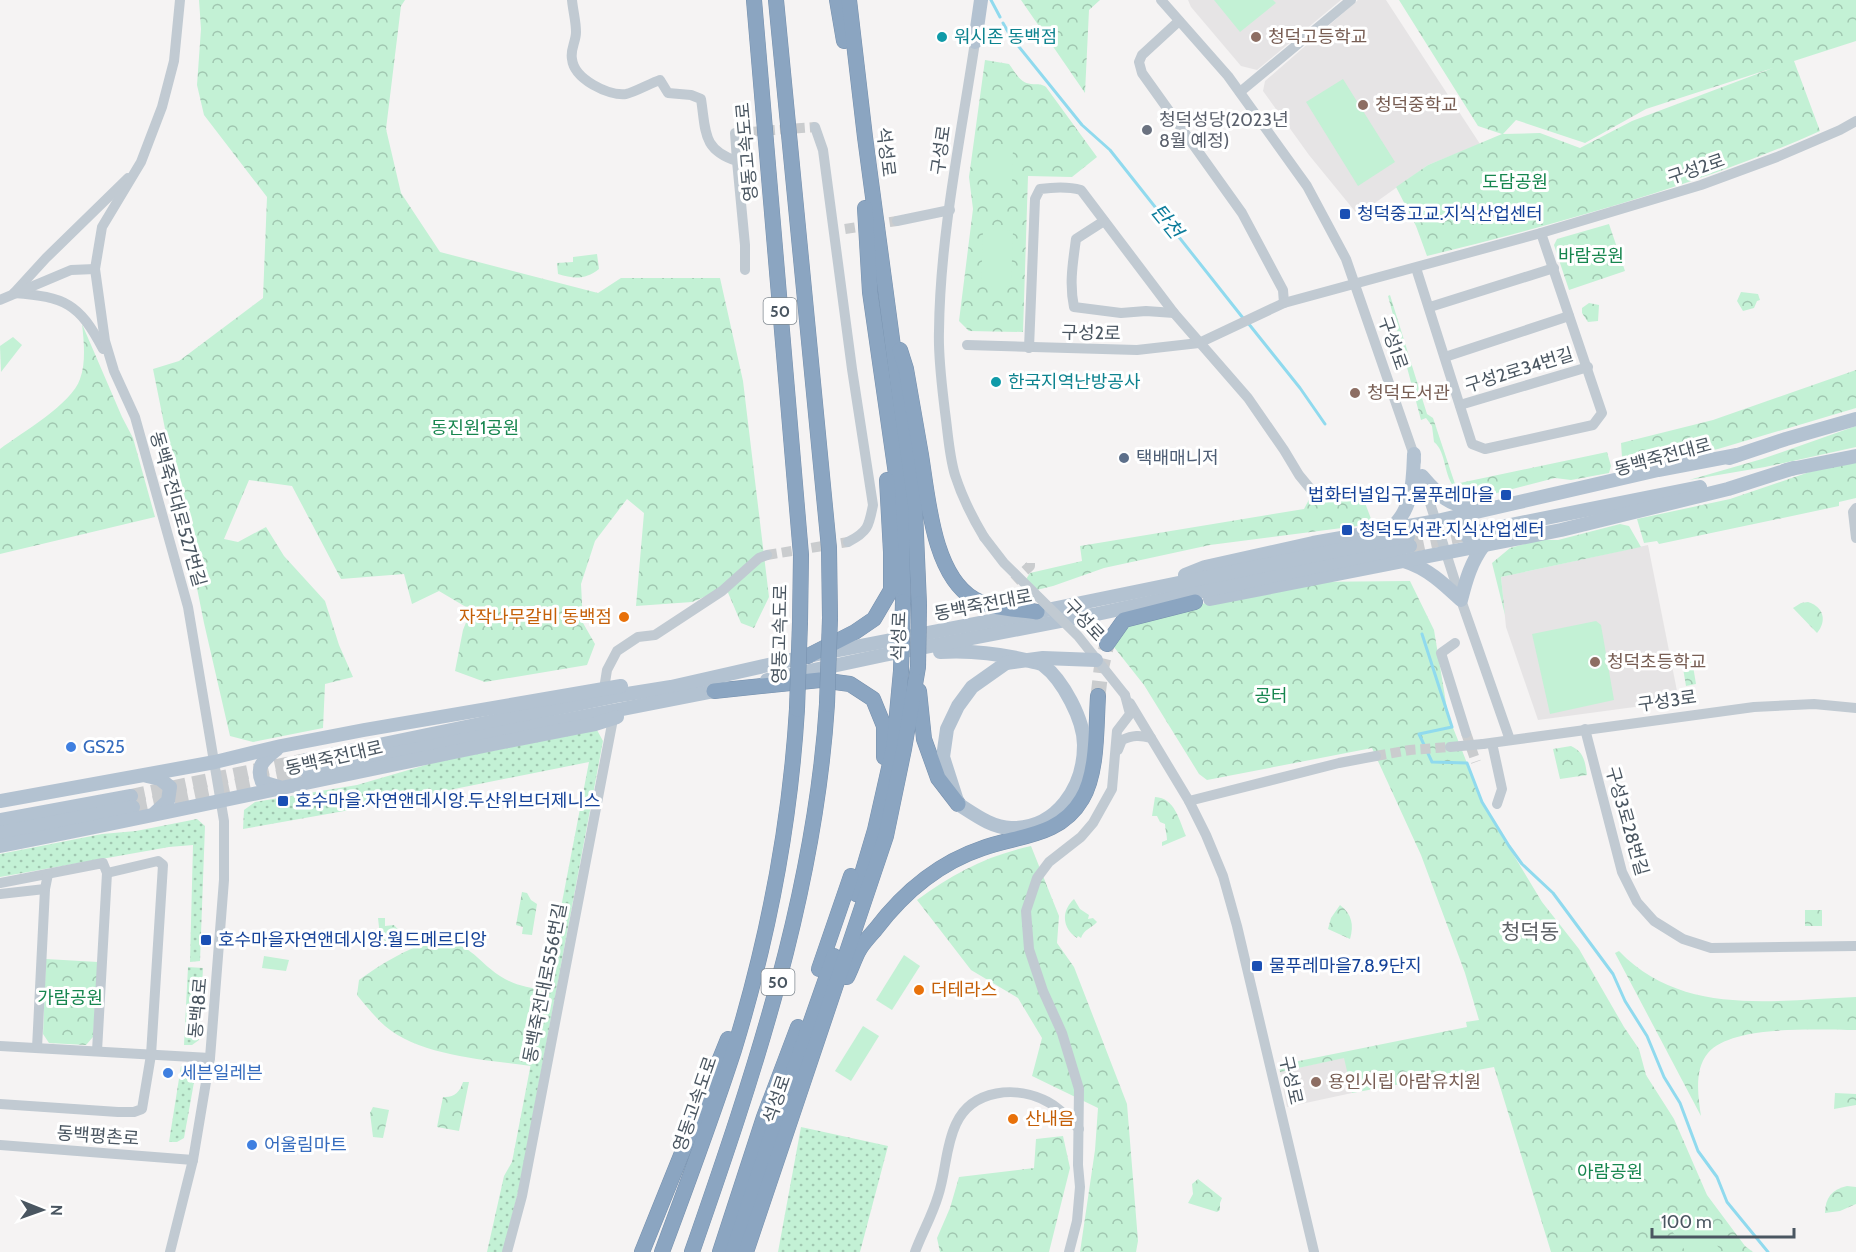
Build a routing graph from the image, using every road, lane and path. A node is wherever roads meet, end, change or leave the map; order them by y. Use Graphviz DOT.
graph roads {
  1 [pos="180,0"];
  2 [pos="572,0"];
  3 [pos="754,0"];
  4 [pos="776,0"];
  5 [pos="837,0"];
  6 [pos="849,0"];
  7 [pos="981,0"];
  8 [pos="1161,0"];
  9 [pos="1351,0"];
  10 [pos="1179,21"];
  11 [pos="975,42"];
  12 [pos="1240,92"];
  13 [pos="1856,121"];
  14 [pos="814,127"];
  15 [pos="735,133"];
  16 [pos="862,152"];
  17 [pos="737,161"];
  18 [pos="136,170"];
  19 [pos="950,210"];
  20 [pos="897,221"];
  21 [pos="1104,221"];
  22 [pos="1541,233"];
  23 [pos="1416,268"];
  24 [pos="1554,268"];
  25 [pos="95,269"];
  26 [pos="745,270"];
  27 [pos="1355,284"];
  28 [pos="14,293"];
  29 [pos="0,300"];
  30 [pos="1284,303"];
  31 [pos="1430,307"];
  32 [pos="888,312"];
  33 [pos="1174,313"];
  34 [pos="1569,316"];
  35 [pos="1199,343"];
  36 [pos="967,345"];
  37 [pos="1029,348"];
  38 [pos="1445,357"];
  39 [pos="1588,367"];
  40 [pos="114,371"];
  41 [pos="1460,405"];
  42 [pos="1856,418"];
  43 [pos="1414,454"];
  44 [pos="1737,455"];
  45 [pos="1856,456"];
  46 [pos="1794,468"];
  47 [pos="1422,476"];
  48 [pos="1331,494"];
  49 [pos="1856,508"];
  50 [pos="1488,510"];
  51 [pos="1437,521"];
  52 [pos="1476,522"];
  53 [pos="1856,538"];
  54 [pos="1404,542"];
  55 [pos="848,543"];
  56 [pos="1480,546"];
  57 [pos="1446,553"];
  58 [pos="767,555"];
  59 [pos="1461,600"];
  60 [pos="1195,602"];
  61 [pos="1136,605"];
  62 [pos="1037,612"];
  63 [pos="1455,643"];
  64 [pos="1107,644"];
  65 [pos="884,655"];
  66 [pos="808,656"];
  67 [pos="1096,660"];
  68 [pos="918,668"];
  69 [pos="604,689"];
  70 [pos="714,691"];
  71 [pos="673,692"];
  72 [pos="1125,695"];
  73 [pos="1098,696"];
  74 [pos="1856,708"];
  75 [pos="613,719"];
  76 [pos="1584,729"];
  77 [pos="1466,733"];
  78 [pos="1151,738"];
  79 [pos="1510,740"];
  80 [pos="1487,743"];
  81 [pos="281,746"];
  82 [pos="1450,747"];
  83 [pos="1376,756"];
  84 [pos="1116,758"];
  85 [pos="214,762"];
  86 [pos="306,765"];
  87 [pos="141,775"];
  88 [pos="288,788"];
  89 [pos="0,801"];
  90 [pos="222,801"];
  91 [pos="1189,801"];
  92 [pos="958,804"];
  93 [pos="1497,804"];
  94 [pos="153,814"];
  95 [pos="0,820"];
  96 [pos="0,833"];
  97 [pos="0,846"];
  98 [pos="107,873"];
  99 [pos="48,874"];
  100 [pos="0,883"];
  101 [pos="45,889"];
  102 [pos="0,894"];
  103 [pos="1856,946"];
  104 [pos="756,970"];
  105 [pos="809,998"];
  106 [pos="816,1045"];
  107 [pos="0,1046"];
  108 [pos="37,1048"];
  109 [pos="97,1051"];
  110 [pos="151,1055"];
  111 [pos="210,1058"];
  112 [pos="0,1104"];
  113 [pos="776,1121"];
  114 [pos="1079,1129"];
  115 [pos="0,1145"];
  116 [pos="193,1160"];
  117 [pos="170,1252"];
  118 [pos="507,1252"];
  119 [pos="642,1252"];
  120 [pos="662,1252"];
  121 [pos="692,1252"];
  122 [pos="720,1252"];
  123 [pos="733,1252"];
  124 [pos="746,1252"];
  125 [pos="915,1252"];
  126 [pos="1069,1252"];
  127 [pos="1314,1252"];
  1 -- 18 [label="street, 동백죽전대로527번길"];
  2 -- 17 [label="street"];
  3 -- 104 [label="highway, 영동고속도로 / 50, bridge"];
  4 -- 121 [label="highway, 50, bridge"];
  5 -- 16 [label="highway, 석성로"];
  6 -- 32 [label="highway, 석성로"];
  7 -- 11 [label="main road, 구성로"];
  8 -- 10 [label="street, 구성1로"];
  9 -- 12 [label="street"];
  10 -- 12 [label="street, 구성1로"];
  10 -- 30 [label="street"];
  11 -- 19 [label="street, 구성로"];
  12 -- 27 [label="street, 구성1로"];
  13 -- 22 [label="street, 구성2로"];
  14 -- 55 [label="street"];
  15 -- 17 [label="street"];
  16 -- 66 [label="highway"];
  16 -- 113 [label="highway, 석성로, bridge"];
  17 -- 26 [label="street"];
  18 -- 25 [label="street, 동백죽전대로527번길"];
  18 -- 28 [label="street"];
  19 -- 20 [label="street"];
  19 -- 67 [label="street, 구성로, bridge"];
  21 -- 33 [label="street"];
  21 -- 33 [label="street"];
  21 -- 37 [label="street"];
  22 -- 23 [label="street, 구성2로"];
  22 -- 24 [label="street"];
  23 -- 27 [label="street, 구성2로"];
  23 -- 31 [label="street, 구성2로34번길"];
  24 -- 31 [label="street"];
  24 -- 34 [label="street"];
  25 -- 28 [label="street"];
  25 -- 40 [label="street, 동백죽전대로527번길"];
  27 -- 30 [label="street, 구성2로"];
  27 -- 43 [label="street, 구성1로"];
  28 -- 29 [label="street"];
  28 -- 40 [label="street"];
  30 -- 35 [label="street, 구성2로"];
  31 -- 38 [label="street, 구성2로34번길"];
  32 -- 62 [label="highway"];
  32 -- 68 [label="highway, 석성로, bridge"];
  33 -- 35 [label="street"];
  34 -- 38 [label="street, 구성2로34번길"];
  34 -- 39 [label="street"];
  35 -- 37 [label="street, 구성2로"];
  35 -- 48 [label="street"];
  36 -- 37 [label="street, 구성2로"];
  38 -- 41 [label="street, 구성2로34번길"];
  39 -- 41 [label="street, 구성2로34번길"];
  39 -- 41 [label="street, 구성2로34번길"];
  40 -- 85 [label="street, 동백죽전대로527번길"];
  42 -- 44 [label="main road, 동백죽전대로"];
  43 -- 47 [label="street, 구성1로"];
  43 -- 54 [label="main road"];
  44 -- 50 [label="main road"];
  44 -- 52 [label="main road, 동백죽전대로"];
  45 -- 46 [label="main road, 동백죽전대로"];
  46 -- 52 [label="main road, 동백죽전대로"];
  46 -- 56 [label="main road"];
  47 -- 50 [label="main road"];
  47 -- 51 [label="street, 구성1로"];
  49 -- 53 [label="street"];
  50 -- 52 [label="main road"];
  51 -- 52 [label="main road"];
  51 -- 54 [label="main road"];
  51 -- 57 [label="street, 구성1로"];
  52 -- 56 [label="main road"];
  54 -- 57 [label="main road"];
  54 -- 59 [label="main road"];
  54 -- 60 [label="main road"];
  54 -- 61 [label="main road, 동백죽전대로"];
  54 -- 62 [label="main road, 동백죽전대로"];
  56 -- 57 [label="main road"];
  56 -- 59 [label="main road"];
  57 -- 59 [label="street, 구성1로"];
  58 -- 69 [label="street"];
  59 -- 79 [label="street, 구성1로"];
  60 -- 61 [label="main road"];
  60 -- 64 [label="highway"];
  61 -- 65 [label="main road, 동백죽전대로"];
  62 -- 66 [label="main road, 동백죽전대로"];
  63 -- 77 [label="street"];
  65 -- 70 [label="main road, 동백죽전대로"];
  65 -- 92 [label="main road"];
  66 -- 71 [label="main road, 동백죽전대로"];
  67 -- 72 [label="street, 구성로, bridge"];
  67 -- 92 [label="main road, bridge"];
  68 -- 92 [label="highway"];
  68 -- 106 [label="highway, 석성로"];
  69 -- 71 [label="main road, 동백죽전대로"];
  69 -- 81 [label="main road, 동백죽전대로"];
  70 -- 71 [label="main road, 동백죽전대로"];
  70 -- 105 [label="highway"];
  71 -- 75 [label="main road, 동백죽전대로"];
  71 -- 86 [label="main road, 동백죽전대로"];
  72 -- 78 [label="street, 구성로"];
  72 -- 84 [label="street"];
  73 -- 106 [label="highway"];
  74 -- 76 [label="street, 구성3로"];
  75 -- 88 [label="main road, 동백죽전대로"];
  75 -- 118 [label="street, 동백죽전대로556번길"];
  76 -- 79 [label="street, 구성3로"];
  76 -- 103 [label="street, 구성3로28번길"];
  78 -- 84 [label="street"];
  78 -- 91 [label="street, 구성로"];
  79 -- 80 [label="street, 구성3로"];
  80 -- 82 [label="street, 구성3로, bridge"];
  80 -- 93 [label="street"];
  81 -- 85 [label="main road, 동백죽전대로"];
  81 -- 88 [label="main road"];
  83 -- 91 [label="street"];
  84 -- 114 [label="street"];
  85 -- 87 [label="main road, 동백죽전대로"];
  85 -- 90 [label="street, 동백8로"];
  87 -- 89 [label="main road, 동백죽전대로"];
  87 -- 94 [label="main road"];
  88 -- 90 [label="main road, 동백죽전대로"];
  90 -- 94 [label="main road, 동백죽전대로"];
  90 -- 111 [label="street, 동백8로"];
  91 -- 127 [label="street, 구성로"];
  94 -- 97 [label="main road, 동백죽전대로"];
  95 -- 96 [label="main road"];
  98 -- 99 [label="street"];
  98 -- 109 [label="street"];
  98 -- 110 [label="street"];
  99 -- 100 [label="street"];
  99 -- 101 [label="street"];
  101 -- 102 [label="street"];
  101 -- 108 [label="street"];
  104 -- 119 [label="highway"];
  104 -- 120 [label="highway, 영동고속도로 / 50"];
  105 -- 113 [label="highway"];
  105 -- 122 [label="highway"];
  106 -- 124 [label="highway, 석성로"];
  107 -- 108 [label="street"];
  108 -- 109 [label="street"];
  109 -- 110 [label="street"];
  110 -- 111 [label="street"];
  110 -- 112 [label="street"];
  111 -- 116 [label="street, 동백8로"];
  113 -- 123 [label="highway, 석성로"];
  114 -- 125 [label="street"];
  114 -- 126 [label="street"];
  115 -- 116 [label="street, 동백평촌로"];
  116 -- 117 [label="street, 동백8로"];
}
